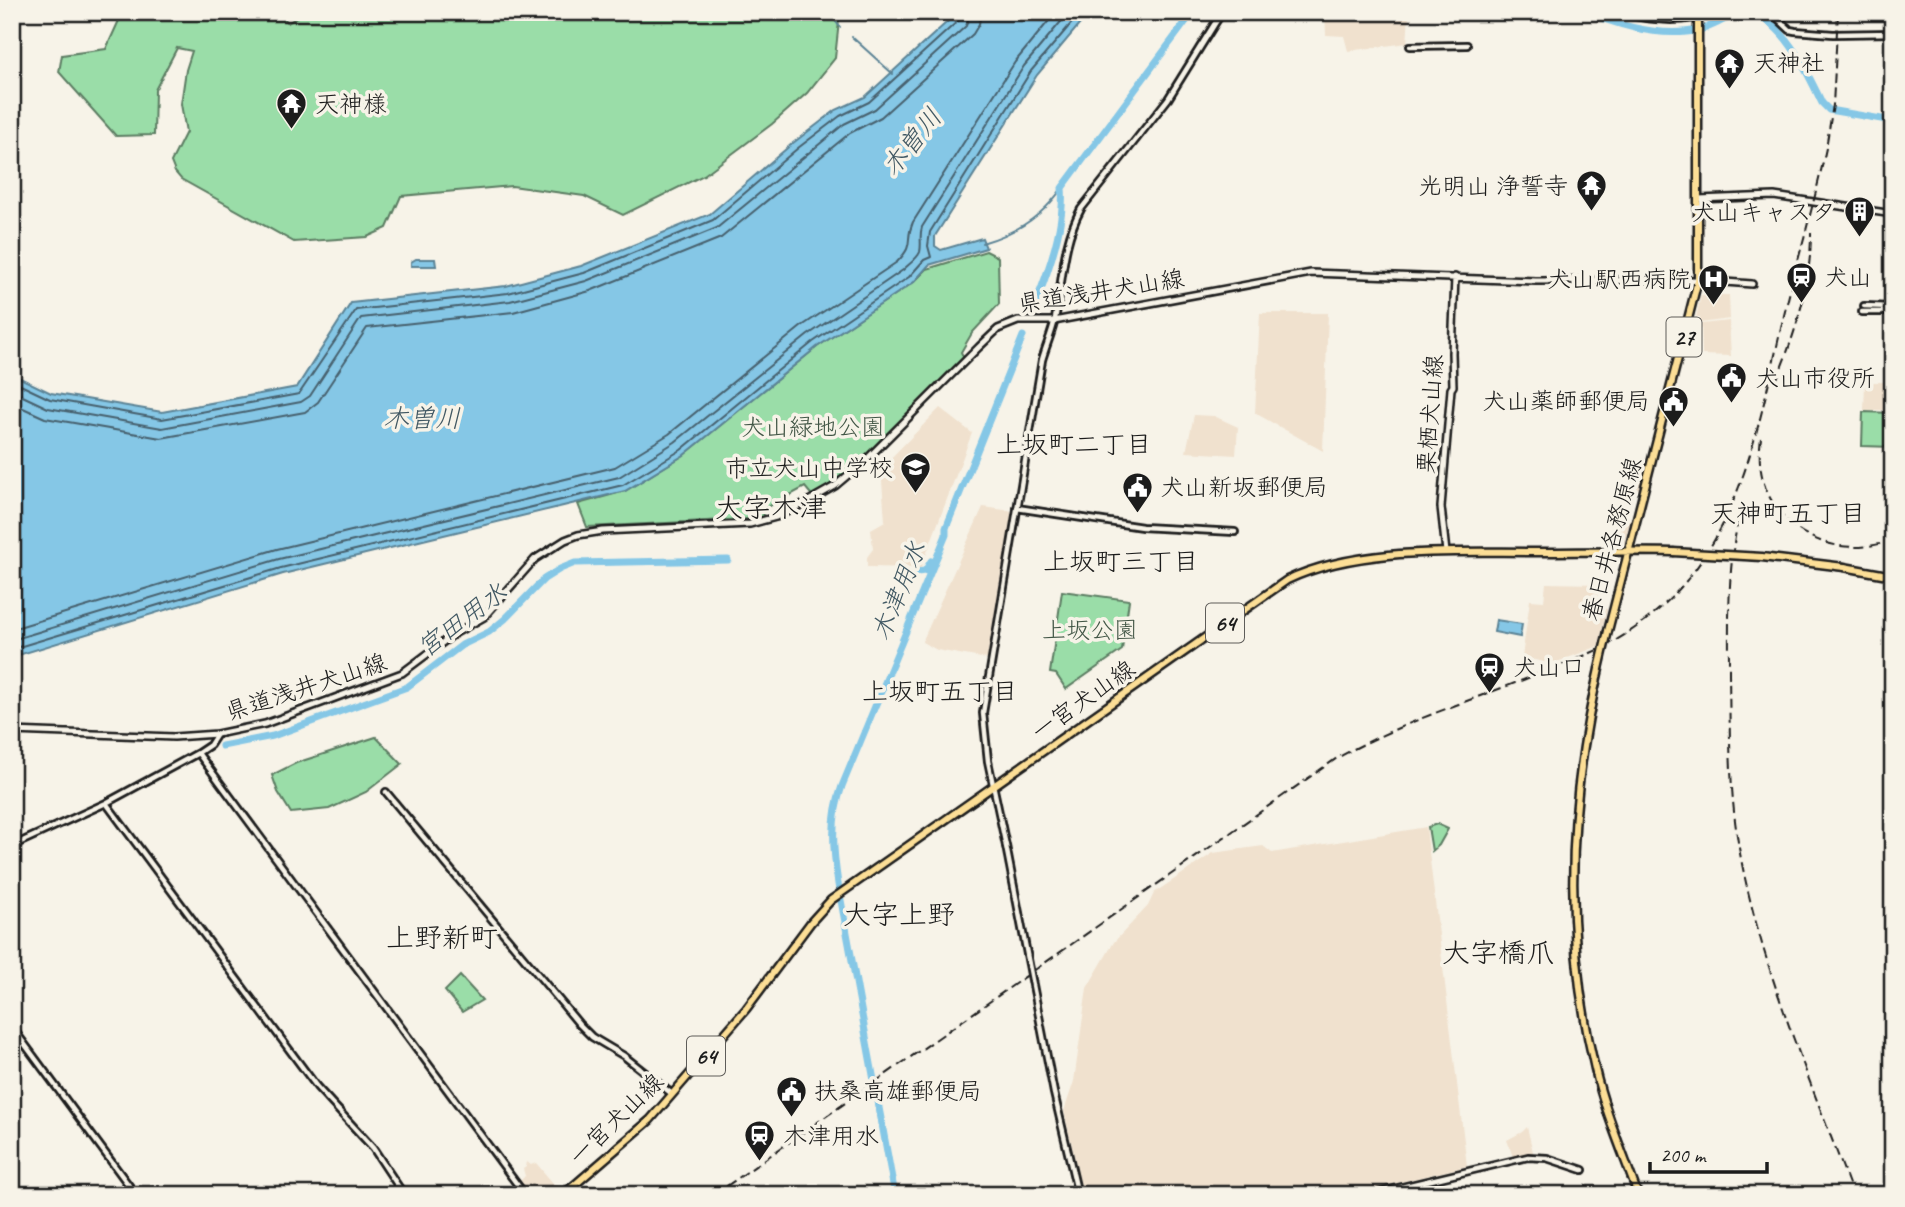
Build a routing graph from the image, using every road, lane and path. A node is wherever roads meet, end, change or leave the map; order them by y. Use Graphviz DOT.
graph roads {
  1 [pos="1222,12"];
  2 [pos="1617,12"];
  3 [pos="1717,12"];
  4 [pos="1771,12"];
  5 [pos="1698,18"];
  6 [pos="1893,33"];
  7 [pos="1467,45"];
  8 [pos="1410,46"];
  9 [pos="1698,199"];
  10 [pos="1893,214"];
  11 [pos="1455,278"];
  12 [pos="1698,280"];
  13 [pos="1752,284"];
  14 [pos="1864,306"];
  15 [pos="1893,310"];
  16 [pos="1862,312"];
  17 [pos="1054,321"];
  18 [pos="1017,508"];
  19 [pos="1235,532"];
  20 [pos="1629,551"];
  21 [pos="1446,552"];
  22 [pos="1893,576"];
  23 [pos="12,731"];
  24 [pos="217,734"];
  25 [pos="198,753"];
  26 [pos="993,786"];
  27 [pos="386,792"];
  28 [pos="106,803"];
  29 [pos="12,846"];
  30 [pos="12,1027"];
  31 [pos="672,1094"];
  32 [pos="1583,1170"];
  33 [pos="136,1195"];
  34 [pos="404,1195"];
  35 [pos="525,1195"];
  36 [pos="563,1195"];
  37 [pos="1078,1195"];
  38 [pos="1368,1195"];
  39 [pos="1638,1195"];
  1 -- 17 [label="street"];
  2 -- 5 [label="street"];
  3 -- 5 [label="street"];
  4 -- 6 [label="street"];
  5 -- 9 [label="main road, 春日井各務原線 / 27"];
  7 -- 8 [label="street"];
  9 -- 10 [label="main road"];
  9 -- 12 [label="main road, 春日井各務原線 / 27"];
  11 -- 12 [label="main road, 県道浅井犬山線"];
  11 -- 17 [label="main road, 県道浅井犬山線"];
  11 -- 21 [label="main road, 栗栖犬山線"];
  12 -- 13 [label="main road, 県道浅井犬山線"];
  12 -- 20 [label="main road, 春日井各務原線 / 27"];
  14 -- 15 [label="street"];
  15 -- 16 [label="street"];
  17 -- 18 [label="street"];
  17 -- 24 [label="main road, 県道浅井犬山線"];
  18 -- 19 [label="street"];
  18 -- 26 [label="street"];
  20 -- 21 [label="main road, 一宮犬山線 / 64"];
  20 -- 22 [label="main road, 一宮犬山線 / 64, bridge"];
  20 -- 39 [label="main road, 春日井各務原線 / 27, bridge"];
  21 -- 26 [label="main road, 一宮犬山線 / 64"];
  23 -- 24 [label="main road, 県道浅井犬山線"];
  24 -- 25 [label="street"];
  25 -- 28 [label="street"];
  25 -- 35 [label="street"];
  26 -- 31 [label="main road, 一宮犬山線 / 64"];
  26 -- 37 [label="street, bridge"];
  27 -- 31 [label="street"];
  28 -- 29 [label="street"];
  28 -- 34 [label="street"];
  30 -- 33 [label="street"];
  31 -- 36 [label="main road, 一宮犬山線 / 64"];
  32 -- 38 [label="street"];
}
